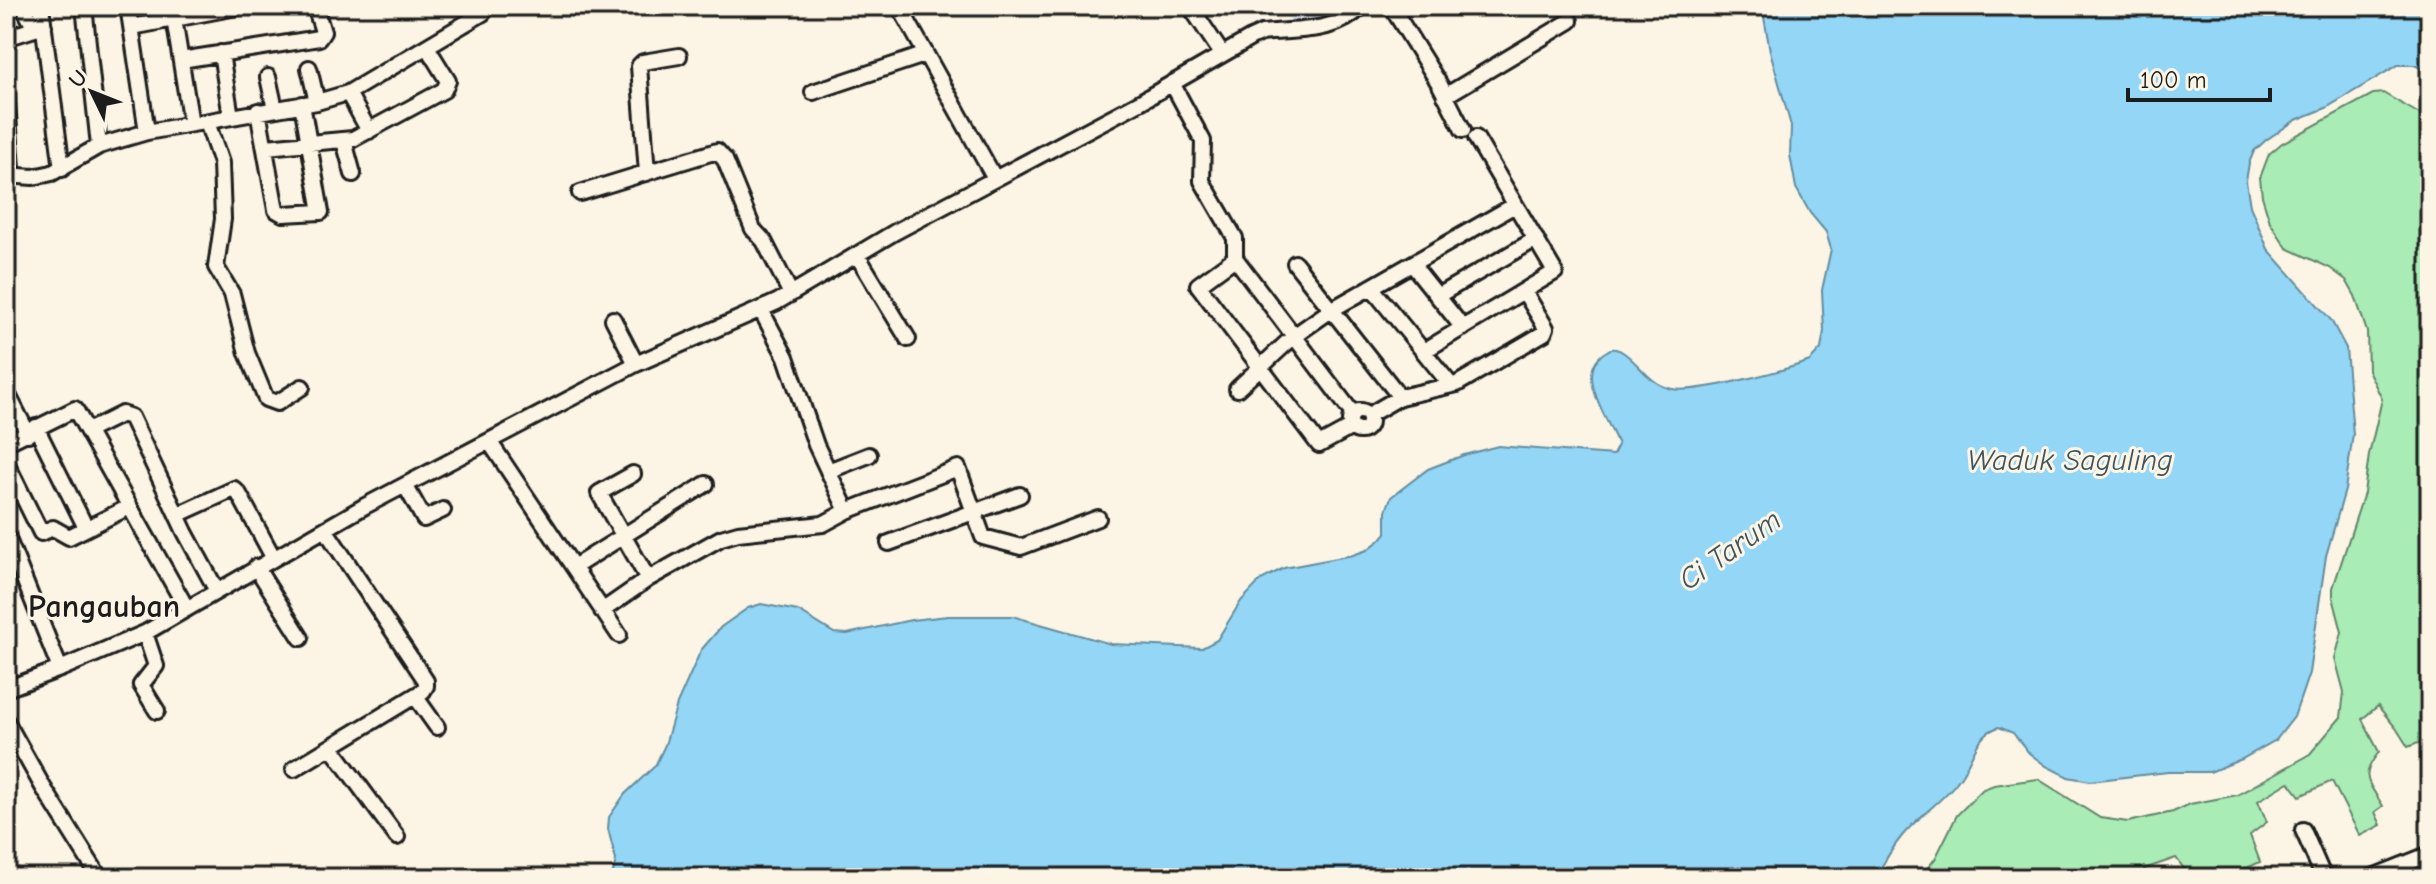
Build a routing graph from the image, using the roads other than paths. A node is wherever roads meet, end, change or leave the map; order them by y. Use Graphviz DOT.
graph roads {
  1 [pos="41,6"];
  2 [pos="84,6"];
  3 [pos="128,6"];
  4 [pos="242,6"];
  5 [pos="315,6"];
  6 [pos="488,6"];
  7 [pos="1190,6"];
  8 [pos="1362,6"];
  9 [pos="1391,6"];
  10 [pos="24,9"];
  11 [pos="902,11"];
  12 [pos="173,13"];
  13 [pos="1570,21"];
  14 [pos="39,27"];
  15 [pos="132,27"];
  16 [pos="6,38"];
  17 [pos="427,47"];
  18 [pos="221,53"];
  19 [pos="1222,54"];
  20 [pos="924,55"];
  21 [pos="679,56"];
  22 [pos="181,60"];
  23 [pos="309,68"];
  24 [pos="268,77"];
  25 [pos="1172,83"];
  26 [pos="6,90"];
  27 [pos="813,92"];
  28 [pos="348,93"];
  29 [pos="1445,96"];
  30 [pos="309,103"];
  31 [pos="275,109"];
  32 [pos="258,111"];
  33 [pos="231,117"];
  34 [pos="207,122"];
  35 [pos="191,124"];
  36 [pos="1463,130"];
  37 [pos="369,131"];
  38 [pos="147,132"];
  39 [pos="1476,138"];
  40 [pos="344,141"];
  41 [pos="309,145"];
  42 [pos="99,146"];
  43 [pos="266,147"];
  44 [pos="10,169"];
  45 [pos="62,169"];
  46 [pos="647,173"];
  47 [pos="353,174"];
  48 [pos="995,179"];
  49 [pos="580,193"];
  50 [pos="1515,205"];
  51 [pos="1536,239"];
  52 [pos="857,255"];
  53 [pos="1235,258"];
  54 [pos="1295,263"];
  55 [pos="1412,264"];
  56 [pos="1371,287"];
  57 [pos="1524,291"];
  58 [pos="791,294"];
  59 [pos="1437,296"];
  60 [pos="761,310"];
  61 [pos="1331,310"];
  62 [pos="613,319"];
  63 [pos="1463,328"];
  64 [pos="1294,336"];
  65 [pos="908,339"];
  66 [pos="1424,351"];
  67 [pos="636,364"];
  68 [pos="1260,367"];
  69 [pos="1450,384"];
  70 [pos="302,387"];
  71 [pos="1237,389"];
  72 [pos="6,391"];
  73 [pos="1400,397"];
  74 [pos="1352,420"];
  75 [pos="32,430"];
  76 [pos="88,431"];
  77 [pos="489,441"];
  78 [pos="6,443"];
  79 [pos="869,455"];
  80 [pos="6,462"];
  81 [pos="828,471"];
  82 [pos="633,474"];
  83 [pos="706,484"];
  84 [pos="405,485"];
  85 [pos="1020,495"];
  86 [pos="129,507"];
  87 [pos="443,510"];
  88 [pos="847,511"];
  89 [pos="974,512"];
  90 [pos="177,515"];
  91 [pos="1098,518"];
  92 [pos="86,528"];
  93 [pos="325,529"];
  94 [pos="6,534"];
  95 [pos="624,536"];
  96 [pos="889,543"];
  97 [pos="273,557"];
  98 [pos="256,567"];
  99 [pos="574,567"];
  100 [pos="648,579"];
  101 [pos="217,591"];
  102 [pos="187,609"];
  103 [pos="602,611"];
  104 [pos="145,633"];
  105 [pos="619,635"];
  106 [pos="301,638"];
  107 [pos="60,669"];
  108 [pos="6,689"];
  109 [pos="415,696"];
  110 [pos="157,711"];
  111 [pos="6,721"];
  112 [pos="437,727"];
  113 [pos="331,747"];
  114 [pos="294,769"];
  115 [pos="2303,830"];
  116 [pos="397,837"];
  117 [pos="2430,854"];
  118 [pos="100,878"];
  119 [pos="2324,878"];
  120 [pos="2370,878"];
  1 -- 10 [label="street"];
  1 -- 14 [label="street"];
  2 -- 42 [label="street"];
  3 -- 15 [label="street"];
  4 -- 12 [label="street"];
  5 -- 18 [label="street"];
  6 -- 17 [label="street"];
  7 -- 19 [label="street"];
  8 -- 19 [label="street"];
  9 -- 29 [label="street"];
  10 -- 14 [label="street"];
  11 -- 20 [label="street"];
  12 -- 15 [label="street"];
  12 -- 22 [label="street"];
  13 -- 29 [label="street"];
  14 -- 16 [label="street"];
  14 -- 45 [label="street"];
  15 -- 38 [label="street"];
  17 -- 28 [label="street"];
  17 -- 37 [label="street"];
  18 -- 22 [label="street"];
  18 -- 33 [label="street"];
  19 -- 25 [label="street"];
  20 -- 27 [label="street"];
  20 -- 48 [label="street"];
  21 -- 46 [label="street"];
  22 -- 35 [label="street"];
  23 -- 30 [label="street"];
  24 -- 31 [label="street"];
  25 -- 48 [label="street"];
  25 -- 53 [label="street"];
  26 -- 44 [label="street"];
  28 -- 30 [label="street"];
  28 -- 37 [label="street"];
  29 -- 36 [label="street"];
  30 -- 31 [label="street"];
  30 -- 41 [label="street"];
  31 -- 32 [label="street"];
  32 -- 33 [label="street"];
  32 -- 43 [label="street"];
  33 -- 34 [label="street"];
  34 -- 35 [label="street"];
  34 -- 70 [label="street"];
  35 -- 38 [label="street"];
  37 -- 40 [label="street"];
  38 -- 42 [label="street"];
  39 -- 50 [label="street"];
  40 -- 41 [label="street"];
  40 -- 47 [label="street"];
  41 -- 43 [label="street"];
  41 -- 43 [label="street"];
  42 -- 45 [label="street"];
  44 -- 45 [label="street"];
  46 -- 49 [label="street"];
  46 -- 58 [label="street"];
  48 -- 52 [label="street"];
  50 -- 51 [label="street"];
  50 -- 55 [label="street"];
  51 -- 57 [label="street"];
  51 -- 59 [label="street"];
  52 -- 58 [label="street"];
  52 -- 65 [label="street"];
  53 -- 64 [label="street"];
  53 -- 68 [label="street"];
  54 -- 61 [label="street"];
  55 -- 56 [label="street"];
  55 -- 59 [label="street"];
  56 -- 61 [label="street"];
  56 -- 66 [label="street"];
  57 -- 63 [label="street"];
  57 -- 69 [label="street"];
  58 -- 60 [label="street"];
  59 -- 63 [label="street"];
  60 -- 67 [label="street"];
  60 -- 81 [label="street"];
  61 -- 64 [label="street"];
  61 -- 73 [label="street"];
  62 -- 67 [label="street"];
  63 -- 66 [label="street"];
  64 -- 68 [label="street"];
  64 -- 74 [label="street"];
  66 -- 69 [label="street"];
  67 -- 77 [label="street"];
  68 -- 71 [label="street"];
  68 -- 74 [label="street"];
  69 -- 73 [label="street"];
  72 -- 75 [label="street"];
  73 -- 74 [label="street"];
  75 -- 76 [label="street"];
  75 -- 78 [label="street"];
  75 -- 92 [label="street"];
  76 -- 86 [label="street"];
  76 -- 90 [label="street"];
  77 -- 84 [label="street"];
  77 -- 99 [label="street"];
  79 -- 81 [label="street"];
  80 -- 92 [label="street"];
  81 -- 88 [label="street"];
  82 -- 95 [label="street"];
  83 -- 95 [label="street"];
  84 -- 87 [label="street"];
  84 -- 93 [label="street"];
  85 -- 89 [label="street"];
  86 -- 92 [label="street"];
  86 -- 102 [label="street"];
  88 -- 89 [label="street"];
  88 -- 100 [label="street"];
  89 -- 91 [label="street"];
  89 -- 96 [label="street"];
  90 -- 97 [label="street"];
  90 -- 101 [label="street"];
  93 -- 97 [label="street"];
  93 -- 109 [label="street"];
  94 -- 107 [label="street"];
  95 -- 99 [label="street"];
  95 -- 100 [label="street"];
  97 -- 98 [label="street"];
  98 -- 101 [label="street"];
  98 -- 106 [label="street"];
  99 -- 103 [label="street"];
  100 -- 103 [label="street"];
  101 -- 102 [label="street"];
  102 -- 104 [label="street"];
  103 -- 105 [label="street"];
  104 -- 107 [label="street"];
  104 -- 110 [label="street"];
  107 -- 108 [label="street"];
  109 -- 112 [label="street"];
  109 -- 113 [label="street"];
  111 -- 118 [label="street"];
  113 -- 114 [label="street"];
  113 -- 116 [label="street"];
  115 -- 119 [label="street"];
  117 -- 120 [label="street"];
}
